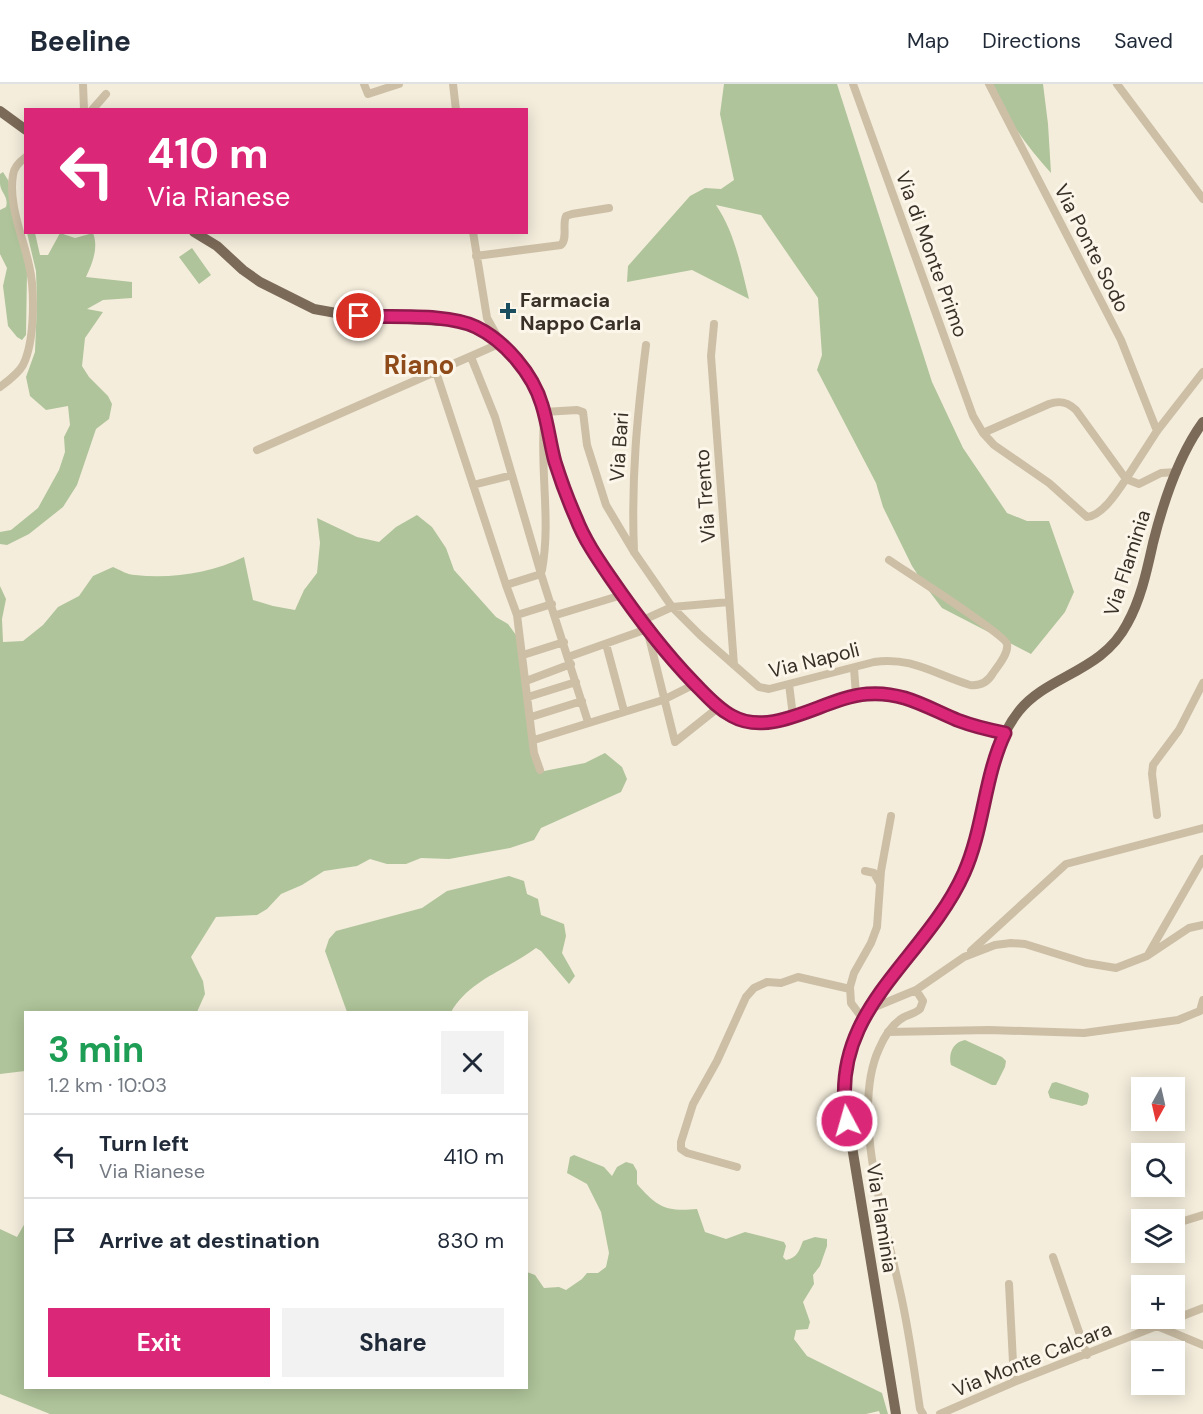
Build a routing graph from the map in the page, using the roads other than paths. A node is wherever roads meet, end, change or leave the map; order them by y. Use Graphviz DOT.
graph roads {
  1 [pos="83,84"];
  2 [pos="364,84"];
  3 [pos="399,84"];
  4 [pos="453,84"];
  5 [pos="853,84"];
  6 [pos="989,84"];
  7 [pos="1118,84"];
  8 [pos="106,94"];
  9 [pos="84,108"];
  10 [pos="94,108"];
  11 [pos="456,108"];
  12 [pos="0,111"];
  13 [pos="24,129"];
  14 [pos="24,159"];
  15 [pos="1203,199"];
  16 [pos="609,208"];
  17 [pos="197,234"];
  18 [pos="473,234"];
  19 [pos="476,256"];
  20 [pos="714,324"];
  21 [pos="501,344"];
  22 [pos="646,345"];
  23 [pos="471,357"];
  24 [pos="436,372"];
  25 [pos="1203,372"];
  26 [pos="0,387"];
  27 [pos="544,414"];
  28 [pos="1203,422"];
  29 [pos="1157,430"];
  30 [pos="983,433"];
  31 [pos="257,450"];
  32 [pos="1177,472"];
  33 [pos="512,474"];
  34 [pos="1126,479"];
  35 [pos="473,485"];
  36 [pos="634,552"];
  37 [pos="889,560"];
  38 [pos="541,574"];
  39 [pos="506,585"];
  40 [pos="622,595"];
  41 [pos="729,602"];
  42 [pos="552,604"];
  43 [pos="672,607"];
  44 [pos="517,615"];
  45 [pos="556,615"];
  46 [pos="644,625"];
  47 [pos="564,642"];
  48 [pos="606,644"];
  49 [pos="523,655"];
  50 [pos="569,661"];
  51 [pos="734,665"];
  52 [pos="854,668"];
  53 [pos="526,681"];
  54 [pos="576,682"];
  55 [pos="1203,683"];
  56 [pos="695,684"];
  57 [pos="789,684"];
  58 [pos="856,695"];
  59 [pos="528,697"];
  60 [pos="663,700"];
  61 [pos="582,701"];
  62 [pos="719,707"];
  63 [pos="624,711"];
  64 [pos="793,716"];
  65 [pos="531,717"];
  66 [pos="588,722"];
  67 [pos="1005,733"];
  68 [pos="534,740"];
  69 [pos="540,770"];
  70 [pos="1157,815"];
  71 [pos="891,816"];
  72 [pos="1203,828"];
  73 [pos="1203,858"];
  74 [pos="865,871"];
  75 [pos="880,885"];
  76 [pos="1203,925"];
  77 [pos="1203,931"];
  78 [pos="1147,956"];
  79 [pos="964,957"];
  80 [pos="850,989"];
  81 [pos="916,990"];
  82 [pos="1203,1000"];
  83 [pos="865,1015"];
  84 [pos="888,1032"];
  85 [pos="737,1167"];
  86 [pos="1203,1215"];
  87 [pos="1185,1221"];
  88 [pos="1053,1257"];
  89 [pos="1009,1284"];
  90 [pos="1203,1308"];
  91 [pos="1185,1315"];
  92 [pos="1150,1329"];
  93 [pos="1164,1329"];
  94 [pos="1203,1345"];
  95 [pos="1087,1355"];
  96 [pos="1014,1382"];
  97 [pos="896,1414"];
  98 [pos="923,1414"];
  99 [pos="940,1414"];
  1 -- 9 [label="street"];
  2 -- 3 [label="street"];
  4 -- 11 [label="street"];
  5 -- 30 [label="street, Via di Monte Primo"];
  6 -- 29 [label="street, Via Ponte Sodo"];
  7 -- 15 [label="street"];
  8 -- 10 [label="street"];
  12 -- 13 [label="main road"];
  14 -- 26 [label="street"];
  16 -- 19 [label="street"];
  17 -- 21 [label="main road"];
  18 -- 19 [label="street"];
  19 -- 21 [label="street"];
  20 -- 41 [label="street, Via Trento"];
  21 -- 23 [label="street"];
  21 -- 27 [label="main road"];
  22 -- 36 [label="street, Via Bari"];
  23 -- 24 [label="street"];
  23 -- 33 [label="street"];
  24 -- 31 [label="street"];
  24 -- 35 [label="street"];
  25 -- 29 [label="street"];
  27 -- 36 [label="street, Via Napoli"];
  27 -- 38 [label="street"];
  27 -- 40 [label="main road"];
  28 -- 32 [label="main road, Via Flaminia"];
  29 -- 34 [label="street"];
  30 -- 34 [label="street"];
  30 -- 34 [label="street, Via di Monte Primo"];
  32 -- 34 [label="street"];
  32 -- 67 [label="main road, Via Flaminia"];
  33 -- 35 [label="street"];
  33 -- 38 [label="street"];
  35 -- 39 [label="street"];
  36 -- 43 [label="street, Via Napoli"];
  37 -- 52 [label="street, Via Napoli"];
  38 -- 39 [label="street"];
  38 -- 42 [label="street"];
  39 -- 44 [label="street"];
  40 -- 45 [label="street"];
  40 -- 46 [label="main road"];
  41 -- 43 [label="street"];
  41 -- 51 [label="street, Via Trento"];
  42 -- 44 [label="street"];
  42 -- 45 [label="street"];
  43 -- 46 [label="street"];
  43 -- 51 [label="street, Via Napoli"];
  44 -- 49 [label="street"];
  45 -- 47 [label="street"];
  46 -- 48 [label="street"];
  46 -- 56 [label="main road"];
  46 -- 60 [label="street"];
  47 -- 49 [label="street"];
  47 -- 50 [label="street"];
  48 -- 50 [label="street"];
  48 -- 63 [label="street"];
  49 -- 53 [label="street"];
  50 -- 53 [label="street"];
  50 -- 54 [label="street"];
  51 -- 57 [label="street, Via Napoli"];
  52 -- 57 [label="street, Via Napoli"];
  52 -- 58 [label="street"];
  53 -- 59 [label="street"];
  54 -- 59 [label="street"];
  54 -- 61 [label="street"];
  55 -- 70 [label="street"];
  56 -- 60 [label="street"];
  56 -- 62 [label="main road"];
  57 -- 64 [label="street"];
  58 -- 64 [label="main road"];
  58 -- 67 [label="main road"];
  59 -- 65 [label="street"];
  60 -- 62 [label="street"];
  60 -- 63 [label="street"];
  61 -- 65 [label="street"];
  61 -- 66 [label="street"];
  62 -- 64 [label="main road"];
  63 -- 66 [label="street"];
  65 -- 68 [label="street"];
  66 -- 68 [label="street"];
  67 -- 83 [label="main road, Via Flaminia"];
  68 -- 69 [label="street"];
  71 -- 75 [label="street"];
  72 -- 79 [label="street"];
  73 -- 78 [label="street"];
  74 -- 75 [label="street"];
  75 -- 80 [label="street"];
  76 -- 77 [label="street"];
  76 -- 78 [label="street"];
  78 -- 79 [label="street"];
  79 -- 81 [label="street"];
  80 -- 83 [label="street"];
  80 -- 85 [label="street"];
  81 -- 83 [label="street"];
  81 -- 84 [label="street"];
  82 -- 84 [label="street"];
  83 -- 97 [label="main road, Via Flaminia"];
  84 -- 98 [label="street"];
  86 -- 87 [label="street"];
  88 -- 95 [label="street"];
  89 -- 96 [label="street"];
  90 -- 91 [label="street, Via Monte Calcara"];
  92 -- 95 [label="street, Via Monte Calcara"];
  93 -- 94 [label="street"];
  95 -- 96 [label="street, Via Monte Calcara"];
  96 -- 99 [label="street, Via Monte Calcara"];
}
